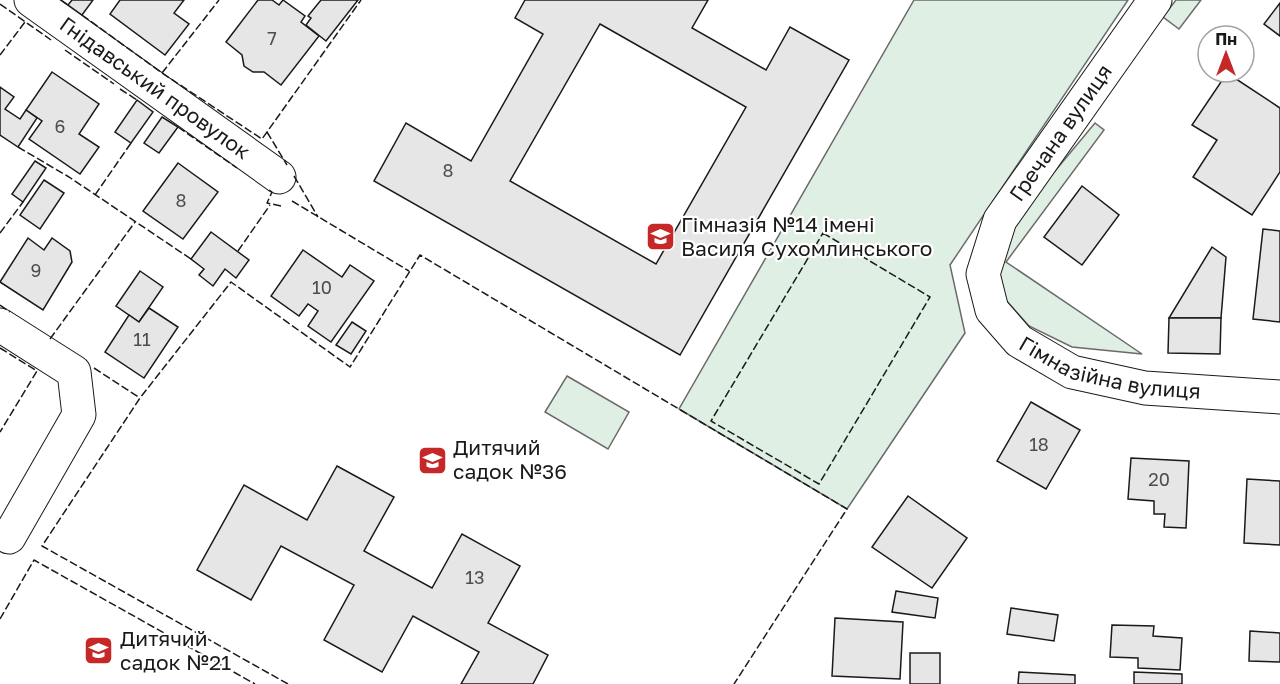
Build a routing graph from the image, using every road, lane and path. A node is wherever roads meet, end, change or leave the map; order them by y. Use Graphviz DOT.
graph roads {
  1 [pos="30,0"];
  2 [pos="1155,0"];
  3 [pos="279,177"];
  4 [pos="982,274"];
  5 [pos="0,325"];
  6 [pos="1280,397"];
  7 [pos="9,537"];
  1 -- 3 [label="street, Гнідавський провулок"];
  2 -- 4 [label="street, Гречана вулиця"];
  4 -- 6 [label="street, Гімназійна вулиця"];
  5 -- 7 [label="street"];
}
